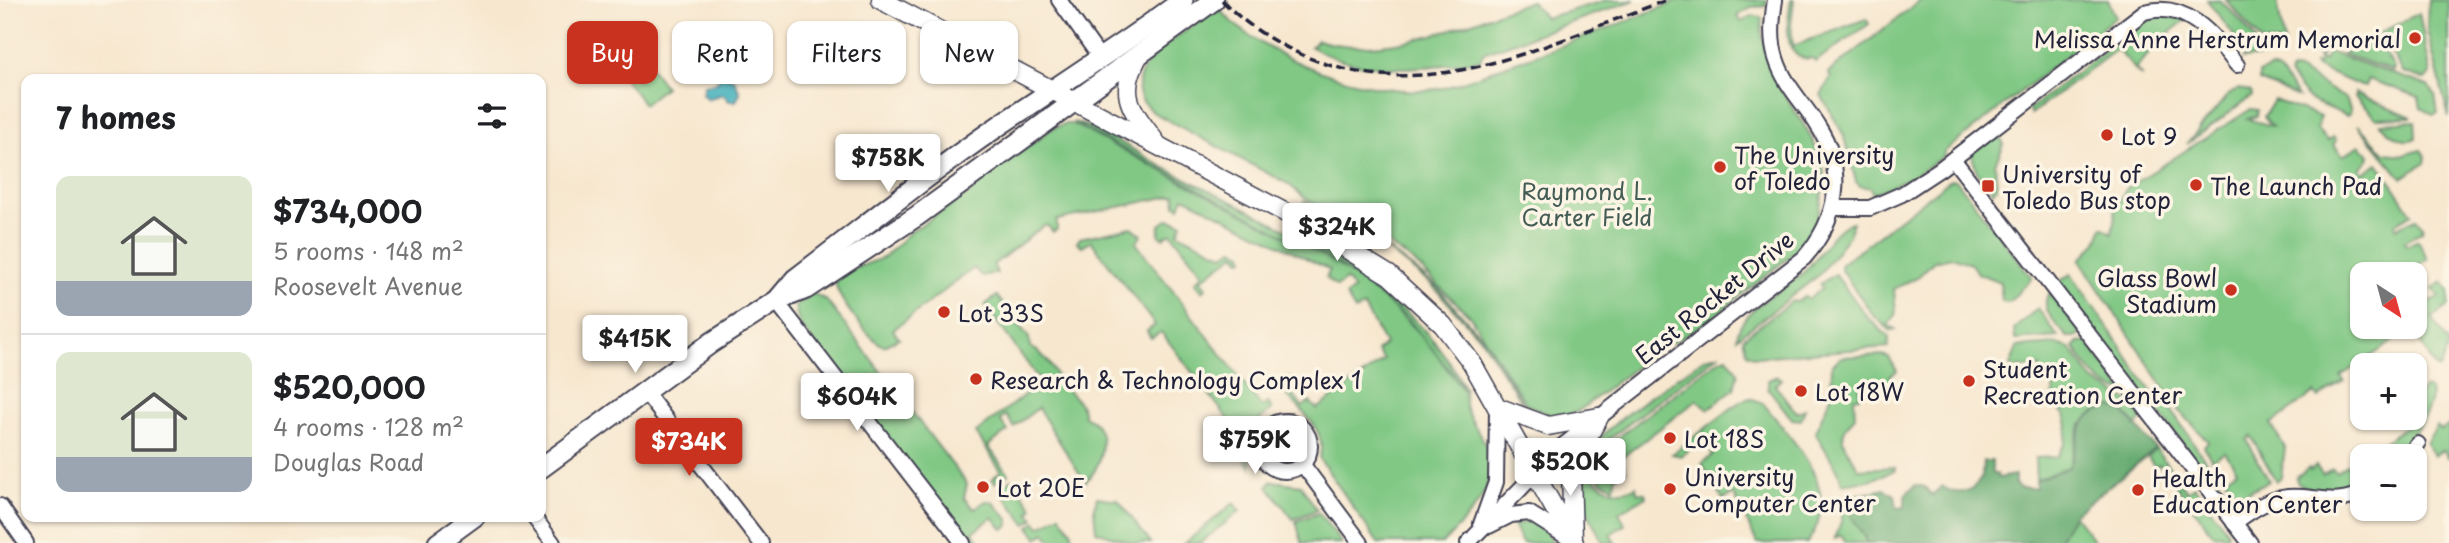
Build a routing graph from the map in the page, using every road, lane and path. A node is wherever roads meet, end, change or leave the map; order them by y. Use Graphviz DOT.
graph roads {
  1 [pos="881,0"];
  2 [pos="1059,0"];
  3 [pos="1183,0"];
  4 [pos="1214,0"];
  5 [pos="1775,0"];
  6 [pos="1139,55"];
  7 [pos="1101,59"];
  8 [pos="2237,65"];
  9 [pos="1054,90"];
  10 [pos="1075,102"];
  11 [pos="1158,147"];
  12 [pos="1953,159"];
  13 [pos="919,190"];
  14 [pos="1833,208"];
  15 [pos="873,245"];
  16 [pos="776,301"];
  17 [pos="645,392"];
  18 [pos="1497,407"];
  19 [pos="1599,417"];
  20 [pos="546,464"];
  21 [pos="1303,465"];
  22 [pos="1533,473"];
  23 [pos="2350,496"];
  24 [pos="0,506"];
  25 [pos="467,522"];
  26 [pos="537,522"];
  27 [pos="2234,523"];
  28 [pos="1478,532"];
  29 [pos="1573,542"];
  30 [pos="26,543"];
  31 [pos="438,543"];
  32 [pos="553,543"];
  33 [pos="761,543"];
  34 [pos="963,543"];
  35 [pos="1361,543"];
  36 [pos="1468,543"];
  37 [pos="2250,543"];
  1 -- 9 [label="street"];
  2 -- 7 [label="street"];
  3 -- 7 [label="main road"];
  4 -- 6 [label="main road"];
  5 -- 14 [label="street, East Rocket Drive"];
  6 -- 10 [label="main road"];
  6 -- 11 [label="street"];
  7 -- 9 [label="main road"];
  8 -- 12 [label="street"];
  9 -- 10 [label="street"];
  9 -- 13 [label="main road"];
  10 -- 11 [label="street"];
  10 -- 15 [label="main road"];
  11 -- 18 [label="street"];
  12 -- 14 [label="street"];
  12 -- 27 [label="street"];
  13 -- 15 [label="main road"];
  13 -- 16 [label="main road"];
  14 -- 19 [label="street, East Rocket Drive"];
  15 -- 16 [label="main road"];
  16 -- 17 [label="main road"];
  16 -- 34 [label="street"];
  17 -- 20 [label="main road"];
  17 -- 33 [label="street"];
  18 -- 19 [label="street"];
  18 -- 22 [label="street"];
  18 -- 28 [label="street"];
  19 -- 22 [label="street, East Rocket Drive"];
  19 -- 29 [label="street"];
  21 -- 35 [label="street"];
  22 -- 28 [label="street, East Rocket Drive"];
  22 -- 29 [label="street"];
  23 -- 27 [label="street"];
  24 -- 30 [label="street"];
  25 -- 31 [label="main road"];
  26 -- 32 [label="street"];
  27 -- 37 [label="street"];
  28 -- 29 [label="street"];
  28 -- 36 [label="street, East Rocket Drive"];
}
